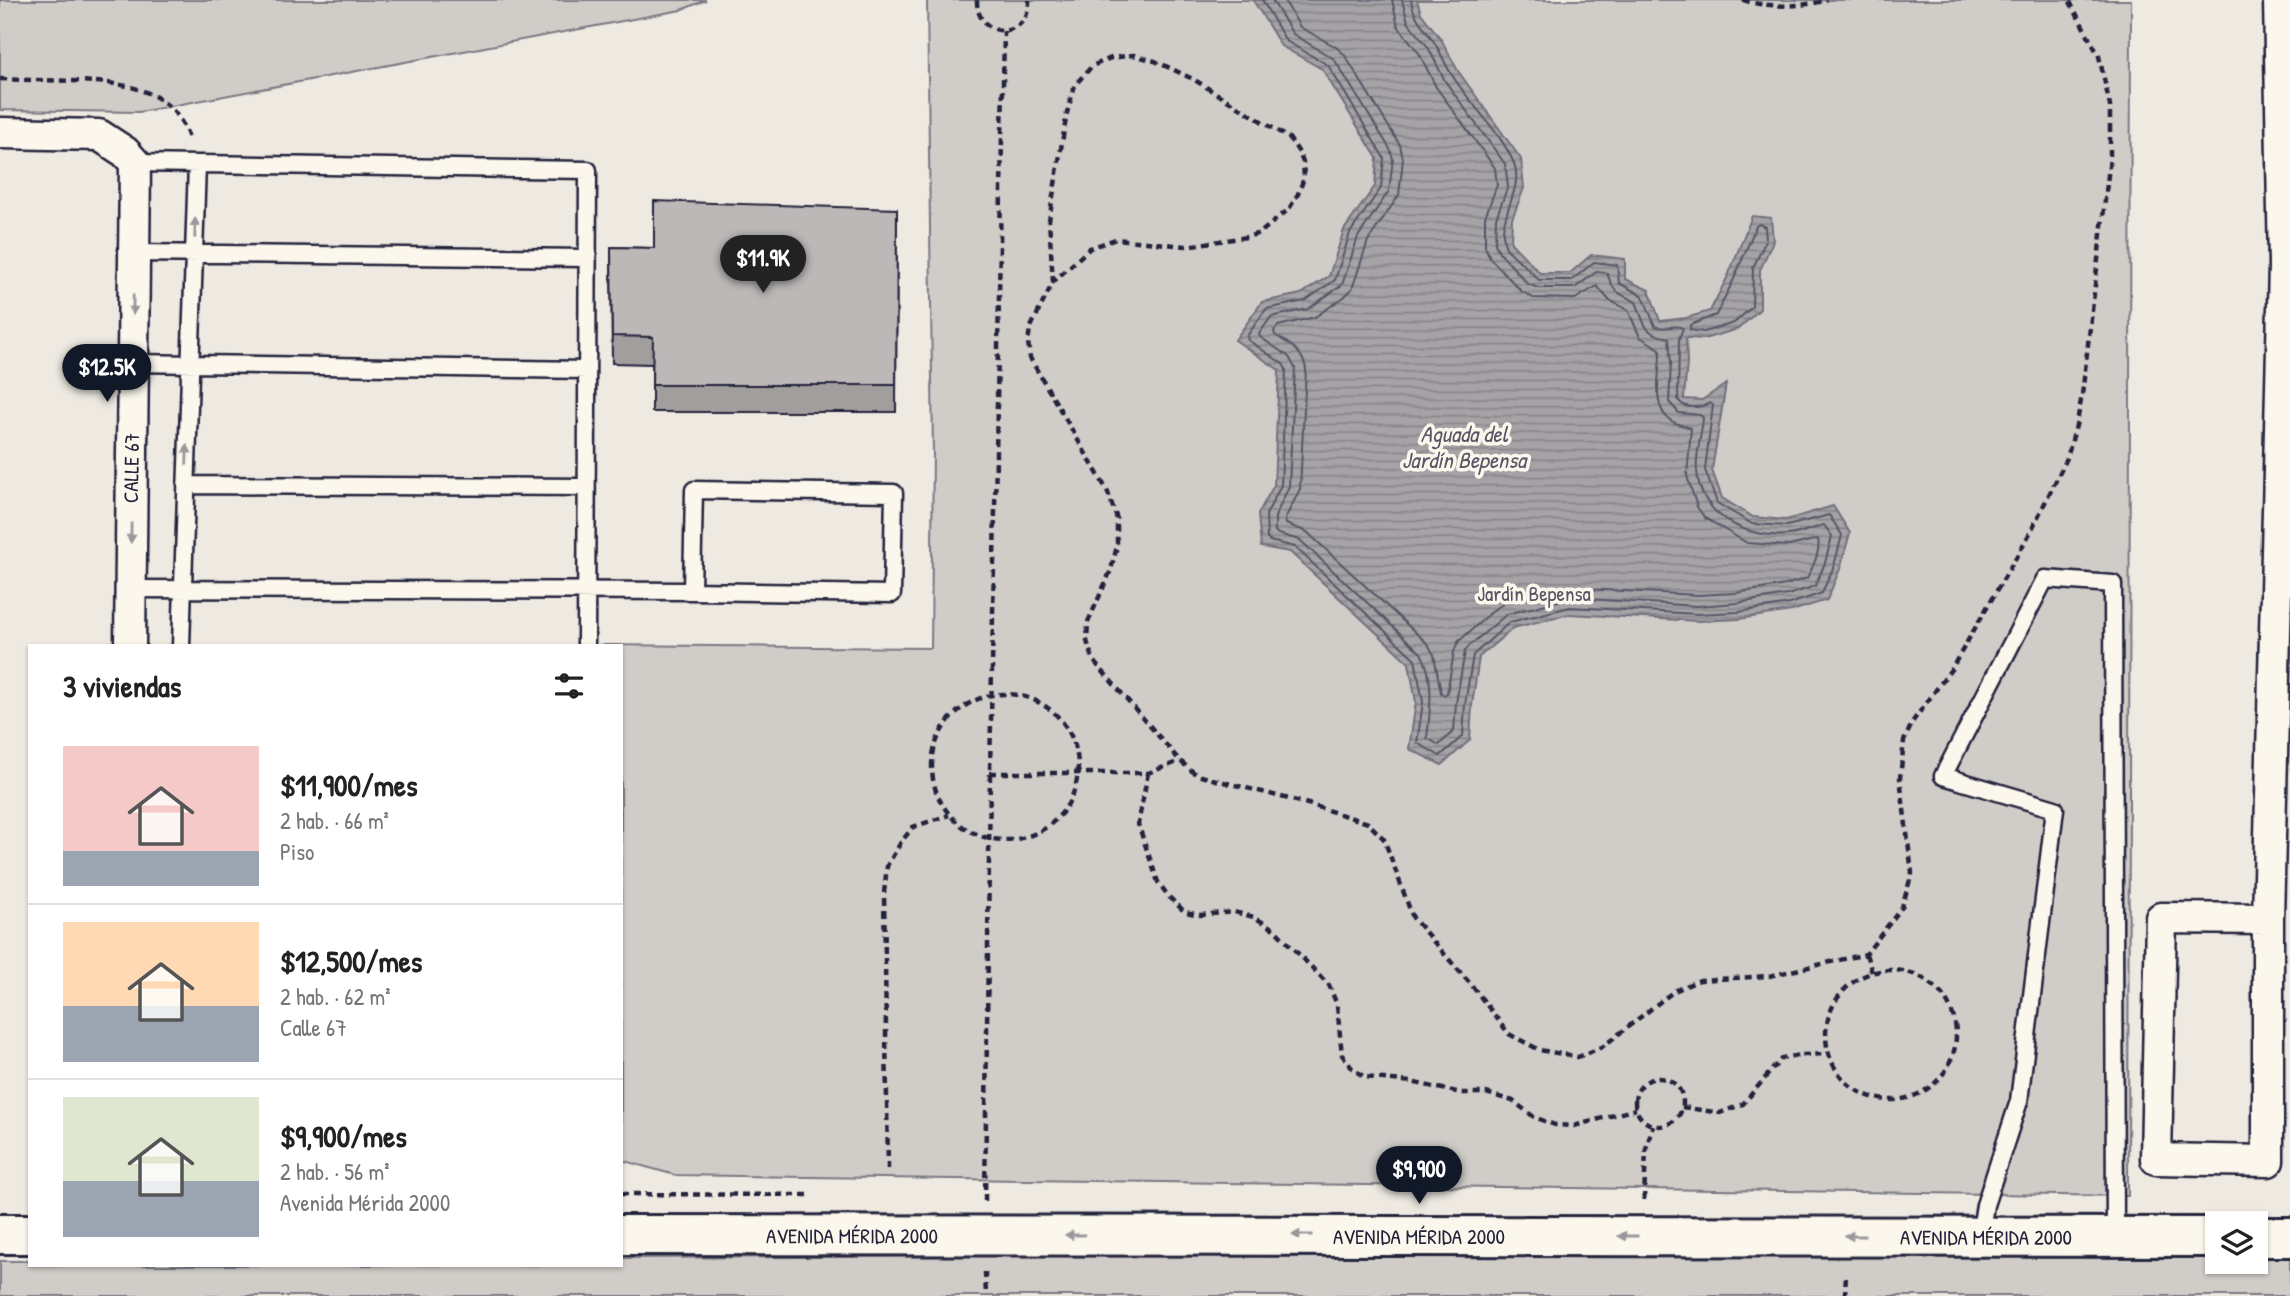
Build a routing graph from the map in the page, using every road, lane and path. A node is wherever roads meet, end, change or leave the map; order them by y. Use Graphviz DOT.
graph roads {
  1 [pos="977,0"];
  2 [pos="1029,0"];
  3 [pos="1742,0"];
  4 [pos="1827,0"];
  5 [pos="2069,0"];
  6 [pos="2279,0"];
  7 [pos="1004,31"];
  8 [pos="0,79"];
  9 [pos="0,133"];
  10 [pos="135,163"];
  11 [pos="197,164"];
  12 [pos="134,253"];
  13 [pos="194,254"];
  14 [pos="587,258"];
  15 [pos="2287,265"];
  16 [pos="1052,282"];
  17 [pos="132,363"];
  18 [pos="190,364"];
  19 [pos="587,370"];
  20 [pos="186,485"];
  21 [pos="586,487"];
  22 [pos="130,589"];
  23 [pos="183,589"];
  24 [pos="586,592"];
  25 [pos="692,592"];
  26 [pos="130,644"];
  27 [pos="181,644"];
  28 [pos="586,644"];
  29 [pos="991,696"];
  30 [pos="1180,761"];
  31 [pos="1078,772"];
  32 [pos="990,773"];
  33 [pos="1148,773"];
  34 [pos="949,816"];
  35 [pos="989,839"];
  36 [pos="2268,919"];
  37 [pos="1866,954"];
  38 [pos="1872,972"];
  39 [pos="1829,1054"];
  40 [pos="1682,1107"];
  41 [pos="1636,1109"];
  42 [pos="1653,1125"];
  43 [pos="888,1169"];
  44 [pos="0,1234"];
  45 [pos="28,1234"];
  46 [pos="623,1235"];
  47 [pos="985,1235"];
  48 [pos="1644,1236"];
  49 [pos="1980,1236"];
  50 [pos="2115,1237"];
  51 [pos="2205,1237"];
  52 [pos="2268,1237"];
  53 [pos="2290,1237"];
  1 -- 7 [label="path"];
  2 -- 7 [label="path"];
  3 -- 4 [label="path"];
  5 -- 37 [label="path"];
  6 -- 15 [label="street"];
  7 -- 29 [label="path"];
  8 -- 11 [label="path"];
  9 -- 10 [label="street"];
  10 -- 11 [label="lane"];
  10 -- 12 [label="street, CALLE 67"];
  13 -- 11 [label="lane, one-way"];
  11 -- 14 [label="lane"];
  12 -- 13 [label="lane"];
  12 -- 17 [label="street, CALLE 67, one-way"];
  13 -- 14 [label="lane"];
  13 -- 18 [label="lane"];
  14 -- 19 [label="lane"];
  15 -- 36 [label="street"];
  16 -- 16 [label="path"];
  16 -- 30 [label="path"];
  17 -- 18 [label="lane"];
  17 -- 22 [label="street, CALLE 67, one-way"];
  18 -- 19 [label="lane"];
  20 -- 18 [label="lane, one-way"];
  19 -- 21 [label="lane"];
  20 -- 21 [label="lane"];
  20 -- 23 [label="lane"];
  21 -- 24 [label="lane"];
  22 -- 23 [label="lane"];
  22 -- 26 [label="street, CALLE 67"];
  23 -- 24 [label="lane"];
  23 -- 27 [label="lane"];
  24 -- 25 [label="lane"];
  24 -- 28 [label="lane"];
  25 -- 25 [label="lane"];
  29 -- 31 [label="path"];
  29 -- 32 [label="path"];
  29 -- 34 [label="path"];
  30 -- 33 [label="path"];
  30 -- 37 [label="path"];
  31 -- 32 [label="path"];
  31 -- 33 [label="path"];
  31 -- 35 [label="path"];
  32 -- 35 [label="path"];
  33 -- 41 [label="path"];
  34 -- 35 [label="path"];
  34 -- 43 [label="path"];
  35 -- 47 [label="path"];
  36 -- 36 [label="street"];
  37 -- 38 [label="path"];
  38 -- 39 [label="path"];
  38 -- 39 [label="path"];
  39 -- 40 [label="path"];
  40 -- 41 [label="path"];
  40 -- 42 [label="path"];
  41 -- 42 [label="path"];
  42 -- 48 [label="path"];
  44 -- 45 [label="main road"];
  46 -- 47 [label="main road, AVENIDA MÉRIDA 2000"];
  48 -- 47 [label="main road, AVENIDA MÉRIDA 2000, one-way"];
  49 -- 48 [label="main road, AVENIDA MÉRIDA 2000, one-way"];
  49 -- 50 [label="main road, AVENIDA MÉRIDA 2000"];
  49 -- 50 [label="lane"];
  50 -- 51 [label="main road, AVENIDA MÉRIDA 2000"];
  52 -- 53 [label="main road"];
}
